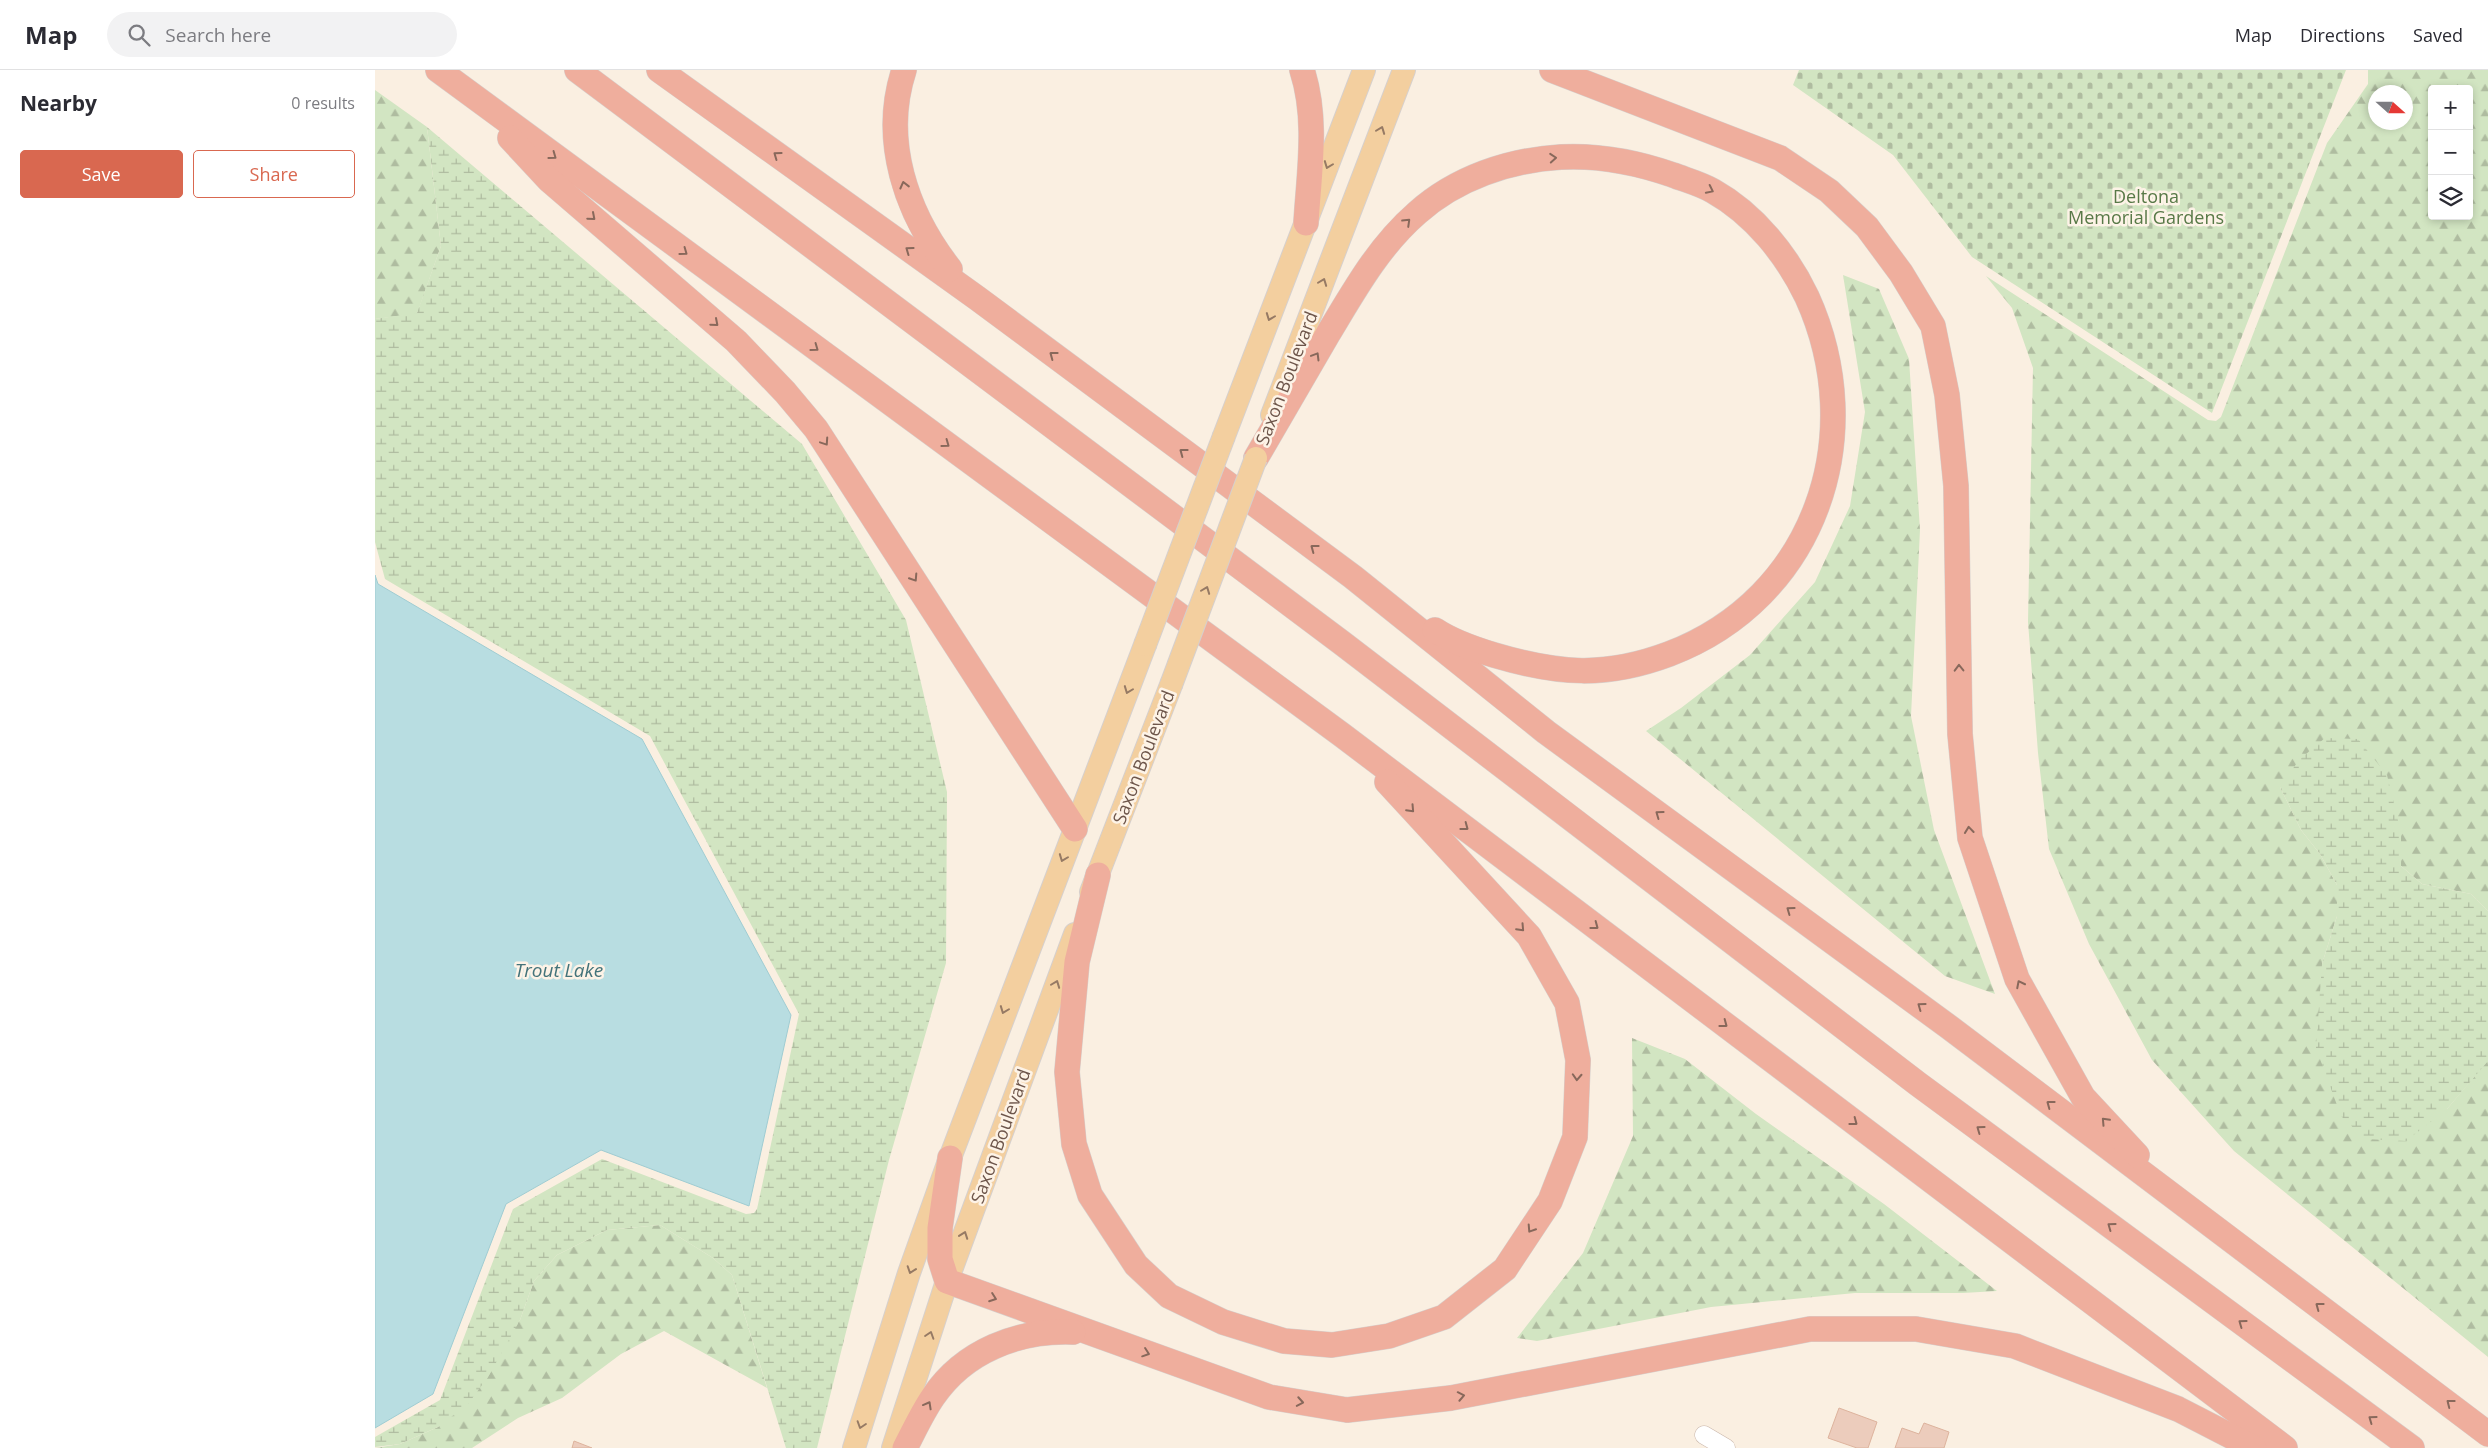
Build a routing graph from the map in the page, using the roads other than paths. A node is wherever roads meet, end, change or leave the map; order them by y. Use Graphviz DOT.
graph roads {
  1 [pos="438,70"];
  2 [pos="577,70"];
  3 [pos="659,70"];
  4 [pos="904,70"];
  5 [pos="1303,70"];
  6 [pos="1364,70"];
  7 [pos="1404,70"];
  8 [pos="1552,70"];
  9 [pos="471,96"];
  10 [pos="1306,223"];
  11 [pos="977,298"];
  12 [pos="1256,458"];
  13 [pos="1353,577"];
  14 [pos="1343,735"];
  15 [pos="1075,829"];
  16 [pos="1098,875"];
  17 [pos="949,1158"];
  18 [pos="2187,1208"];
  19 [pos="947,1281"];
  20 [pos="1088,1333"];
  21 [pos="2488,1434"];
  22 [pos="1704,1435"];
  23 [pos="854,1448"];
  24 [pos="893,1448"];
  25 [pos="905,1448"];
  26 [pos="1726,1448"];
  27 [pos="2254,1448"];
  28 [pos="2285,1448"];
  29 [pos="2411,1448"];
  1 -- 9 [label="highway"];
  29 -- 2 [label="highway, one-way"];
  11 -- 3 [label="highway, one-way"];
  11 -- 4 [label="highway, one-way"];
  5 -- 10 [label="highway"];
  6 -- 10 [label="main road, Saxon Boulevard, one-way"];
  12 -- 7 [label="main road, Saxon Boulevard, one-way"];
  18 -- 8 [label="highway, one-way"];
  9 -- 14 [label="highway, one-way"];
  9 -- 15 [label="highway, one-way"];
  10 -- 15 [label="main road, Saxon Boulevard, one-way, bridge"];
  13 -- 11 [label="highway, one-way"];
  12 -- 13 [label="highway, one-way"];
  16 -- 12 [label="main road, Saxon Boulevard, one-way, bridge"];
  18 -- 13 [label="highway, one-way"];
  14 -- 16 [label="highway, one-way"];
  14 -- 28 [label="highway, one-way"];
  15 -- 17 [label="main road, Saxon Boulevard, one-way"];
  19 -- 16 [label="main road, Saxon Boulevard, one-way"];
  17 -- 19 [label="highway"];
  17 -- 23 [label="main road, Saxon Boulevard, one-way"];
  21 -- 18 [label="highway, one-way"];
  19 -- 20 [label="highway, one-way"];
  24 -- 19 [label="main road, Saxon Boulevard, one-way"];
  25 -- 20 [label="highway, one-way"];
  20 -- 27 [label="highway, one-way"];
  22 -- 26 [label="street"];
}
